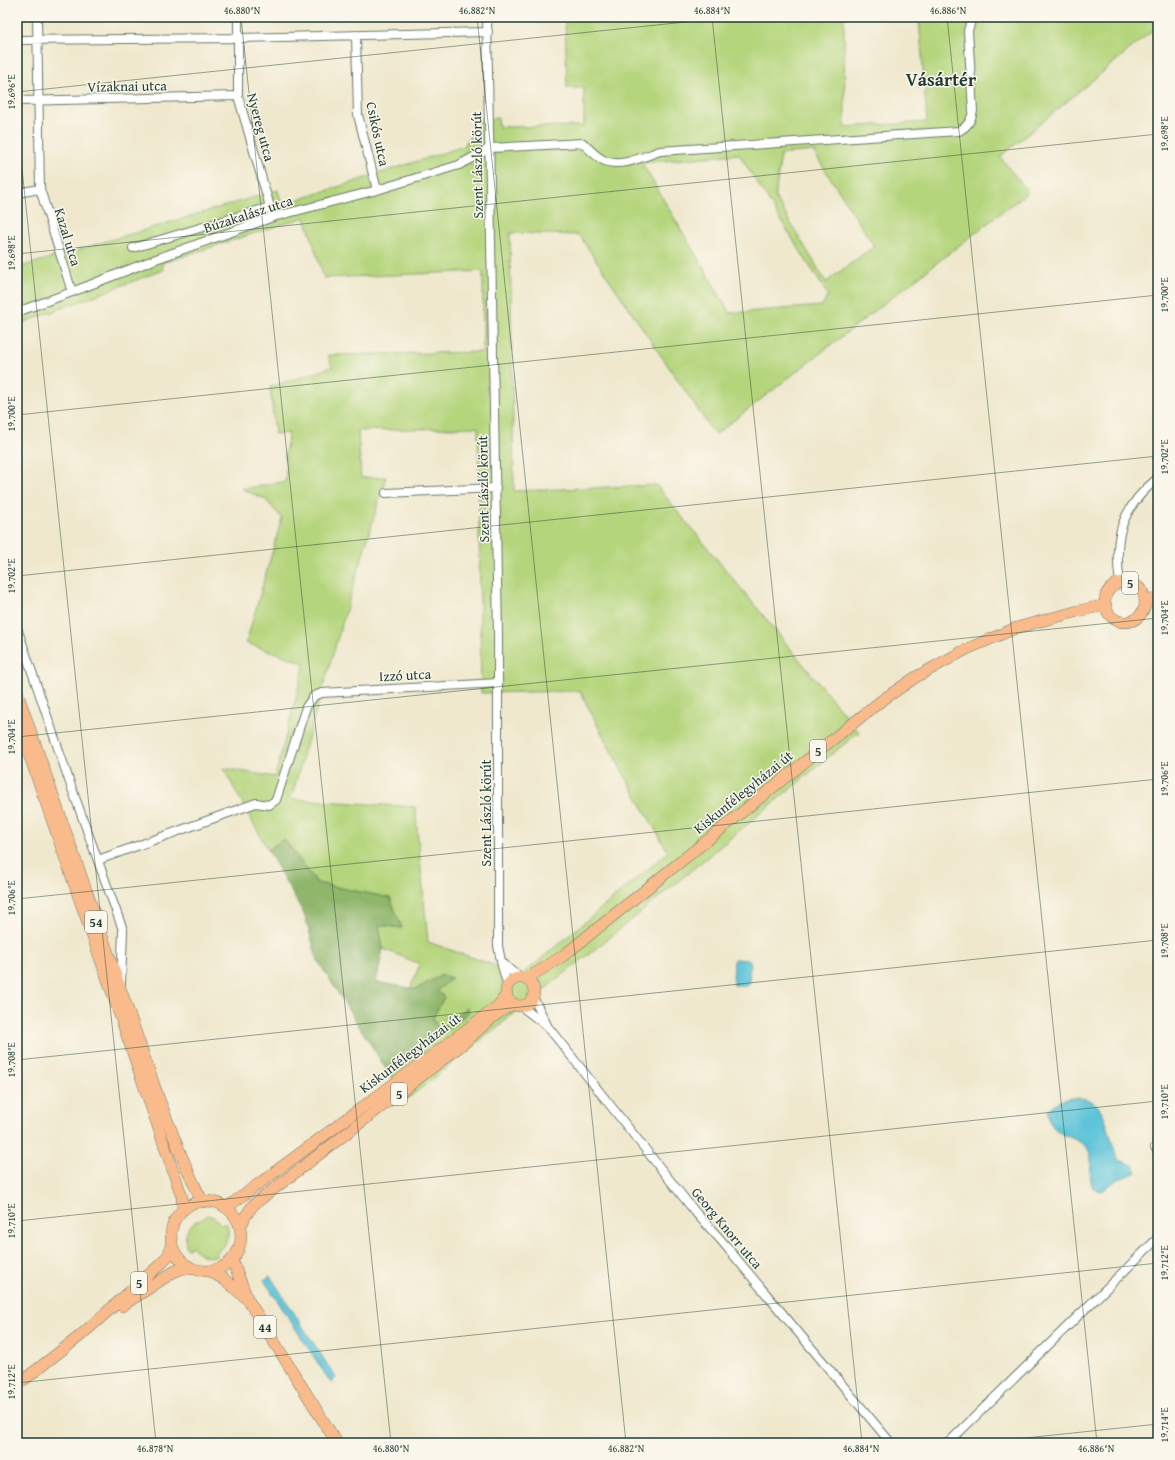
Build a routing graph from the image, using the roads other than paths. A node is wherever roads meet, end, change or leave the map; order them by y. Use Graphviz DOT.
graph roads {
  1 [pos="37,17"];
  2 [pos="238,17"];
  3 [pos="487,17"];
  4 [pos="972,17"];
  5 [pos="488,32"];
  6 [pos="356,35"];
  7 [pos="238,38"];
  8 [pos="17,40"];
  9 [pos="37,40"];
  10 [pos="238,96"];
  11 [pos="38,100"];
  12 [pos="17,101"];
  13 [pos="490,148"];
  14 [pos="40,189"];
  15 [pos="378,190"];
  16 [pos="17,193"];
  17 [pos="270,207"];
  18 [pos="273,217"];
  19 [pos="133,248"];
  20 [pos="72,292"];
  21 [pos="17,312"];
  22 [pos="1158,478"];
  23 [pos="496,488"];
  24 [pos="386,493"];
  25 [pos="1120,583"];
  26 [pos="1158,599"];
  27 [pos="1145,600"];
  28 [pos="1106,606"];
  29 [pos="17,628"];
  30 [pos="498,683"];
  31 [pos="17,692"];
  32 [pos="17,720"];
  33 [pos="98,860"];
  34 [pos="563,956"];
  35 [pos="501,960"];
  36 [pos="523,979"];
  37 [pos="120,991"];
  38 [pos="507,991"];
  39 [pos="533,993"];
  40 [pos="518,1005"];
  41 [pos="548,1027"];
  42 [pos="203,1202"];
  43 [pos="226,1208"];
  44 [pos="183,1210"];
  45 [pos="240,1228"];
  46 [pos="1158,1238"];
  47 [pos="172,1240"];
  48 [pos="232,1260"];
  49 [pos="193,1269"];
  50 [pos="210,1271"];
  51 [pos="248,1300"];
  52 [pos="98,1321"];
  53 [pos="17,1385"];
  54 [pos="337,1443"];
  55 [pos="891,1443"];
  56 [pos="948,1443"];
  1 -- 9 [label="street, Kazal utca"];
  2 -- 7 [label="street, Nyereg utca"];
  3 -- 5 [label="street, Szent László körút"];
  4 -- 13 [label="street"];
  5 -- 6 [label="street"];
  5 -- 13 [label="street, Szent László körút"];
  6 -- 7 [label="street"];
  6 -- 15 [label="street, Csikós utca"];
  7 -- 9 [label="street"];
  7 -- 10 [label="street, Nyereg utca"];
  8 -- 9 [label="street"];
  9 -- 11 [label="street, Kazal utca"];
  10 -- 11 [label="street, Vízaknai utca"];
  10 -- 17 [label="street, Nyereg utca"];
  11 -- 12 [label="street, Vízaknai utca"];
  11 -- 14 [label="street, Kazal utca"];
  13 -- 15 [label="street, Búzakalász utca"];
  13 -- 23 [label="street, Szent László körút"];
  14 -- 16 [label="street"];
  14 -- 20 [label="street, Kazal utca"];
  15 -- 18 [label="street, Búzakalász utca"];
  17 -- 18 [label="street, Nyereg utca"];
  17 -- 19 [label="street, Búzakalász utca"];
  18 -- 20 [label="street, Búzakalász utca"];
  20 -- 21 [label="street, Búzakalász utca"];
  22 -- 25 [label="street"];
  23 -- 24 [label="street"];
  23 -- 30 [label="street, Szent László körút"];
  25 -- 27 [label="main road, 5"];
  25 -- 28 [label="main road, 5"];
  26 -- 27 [label="main road, 5"];
  27 -- 28 [label="main road, 5"];
  28 -- 34 [label="main road, Kiskunfélegyházai út / 5"];
  29 -- 33 [label="street"];
  30 -- 33 [label="street, Izzó utca"];
  30 -- 35 [label="street, Szent László körút"];
  31 -- 37 [label="main road, 54"];
  32 -- 44 [label="main road, 54"];
  33 -- 37 [label="street"];
  34 -- 36 [label="main road, Kiskunfélegyházai út / 5"];
  34 -- 39 [label="main road, Kiskunfélegyházai út / 5"];
  35 -- 36 [label="street"];
  35 -- 38 [label="street, Szent László körút"];
  36 -- 38 [label="main road, 5"];
  36 -- 39 [label="main road"];
  37 -- 42 [label="main road, 54"];
  38 -- 40 [label="main road"];
  38 -- 43 [label="main road, Kiskunfélegyházai út / 5"];
  39 -- 40 [label="main road, 5"];
  39 -- 41 [label="street, Georg Knorr utca"];
  40 -- 41 [label="street, Georg Knorr utca"];
  40 -- 45 [label="main road, Kiskunfélegyházai út / 5"];
  41 -- 55 [label="street, Georg Knorr utca"];
  42 -- 43 [label="main road"];
  42 -- 44 [label="main road"];
  43 -- 45 [label="main road"];
  44 -- 47 [label="main road, 5"];
  45 -- 48 [label="main road, 5"];
  46 -- 56 [label="street"];
  47 -- 49 [label="main road"];
  47 -- 52 [label="main road, 5"];
  48 -- 50 [label="main road"];
  48 -- 51 [label="main road, 44"];
  49 -- 50 [label="main road, 5"];
  49 -- 52 [label="main road, 5"];
  50 -- 51 [label="main road, 44"];
  51 -- 54 [label="main road, 44"];
  52 -- 53 [label="main road, 5"];
}
